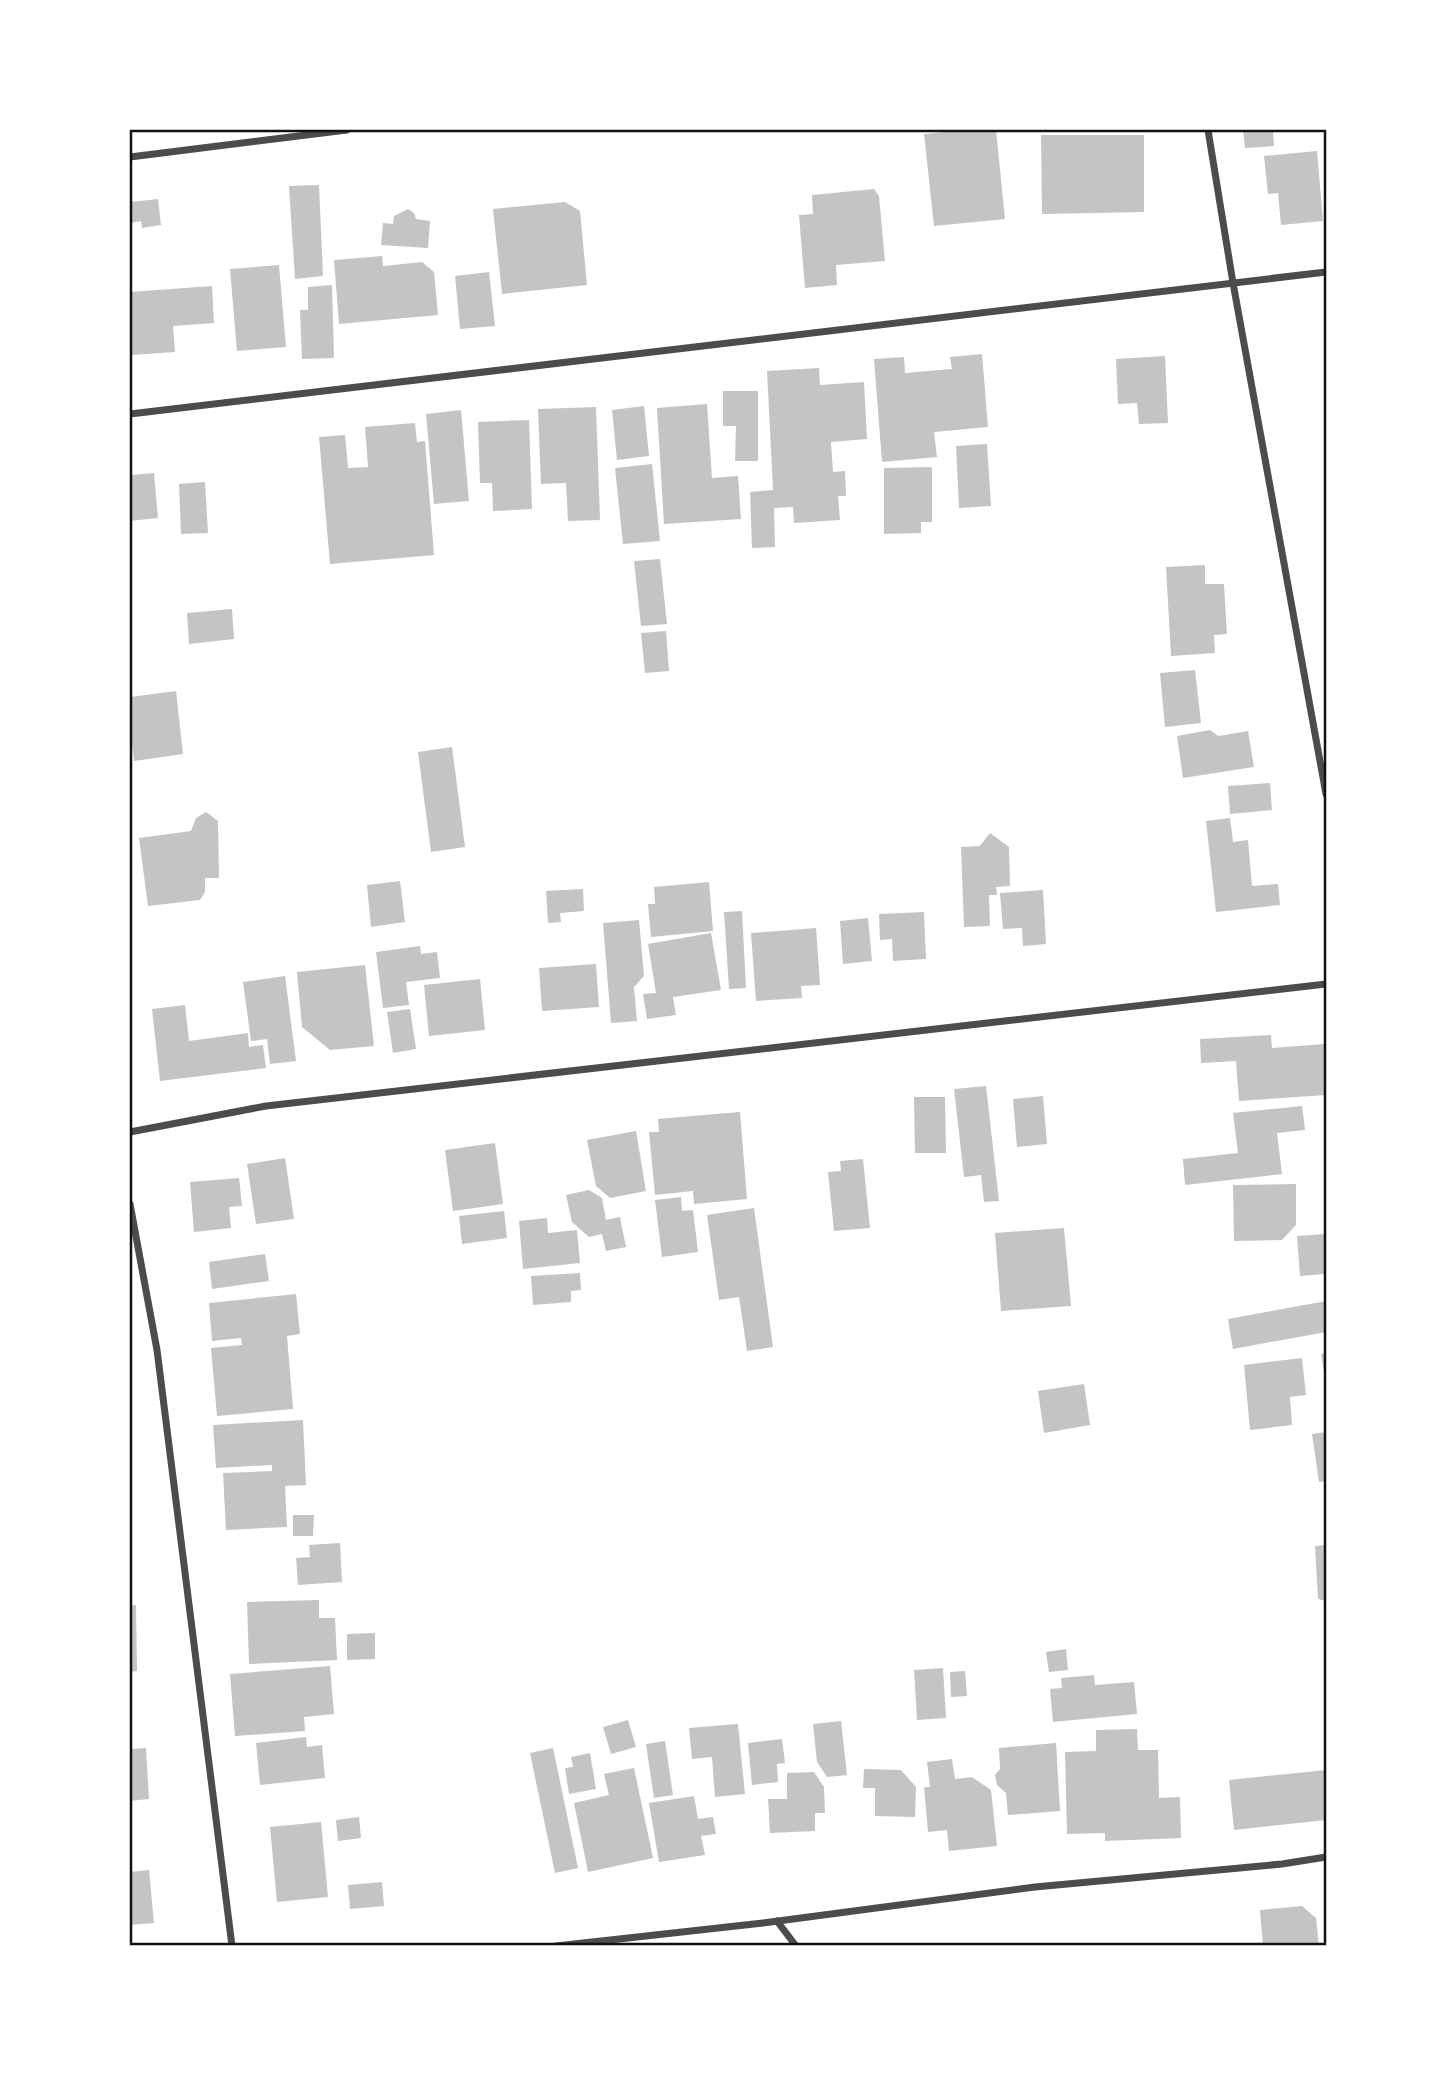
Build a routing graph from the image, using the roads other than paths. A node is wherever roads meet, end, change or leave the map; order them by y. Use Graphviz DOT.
graph roads {
  1 [pos="347,130"];
  2 [pos="1208,130"];
  3 [pos="130,157"];
  4 [pos="1326,272"];
  5 [pos="1233,283"];
  6 [pos="130,414"];
  7 [pos="1326,794"];
  8 [pos="1326,984"];
  9 [pos="130,1132"];
  10 [pos="130,1204"];
  11 [pos="1326,1857"];
  12 [pos="777,1921"];
  13 [pos="232,1945"];
  14 [pos="556,1945"];
  15 [pos="796,1945"];
  1 -- 3 [label="street"];
  2 -- 5 [label="street"];
  4 -- 5 [label="street"];
  5 -- 6 [label="street"];
  5 -- 7 [label="street"];
  8 -- 9 [label="street"];
  10 -- 13 [label="street"];
  11 -- 12 [label="street"];
  12 -- 14 [label="street"];
  12 -- 15 [label="street"];
}
